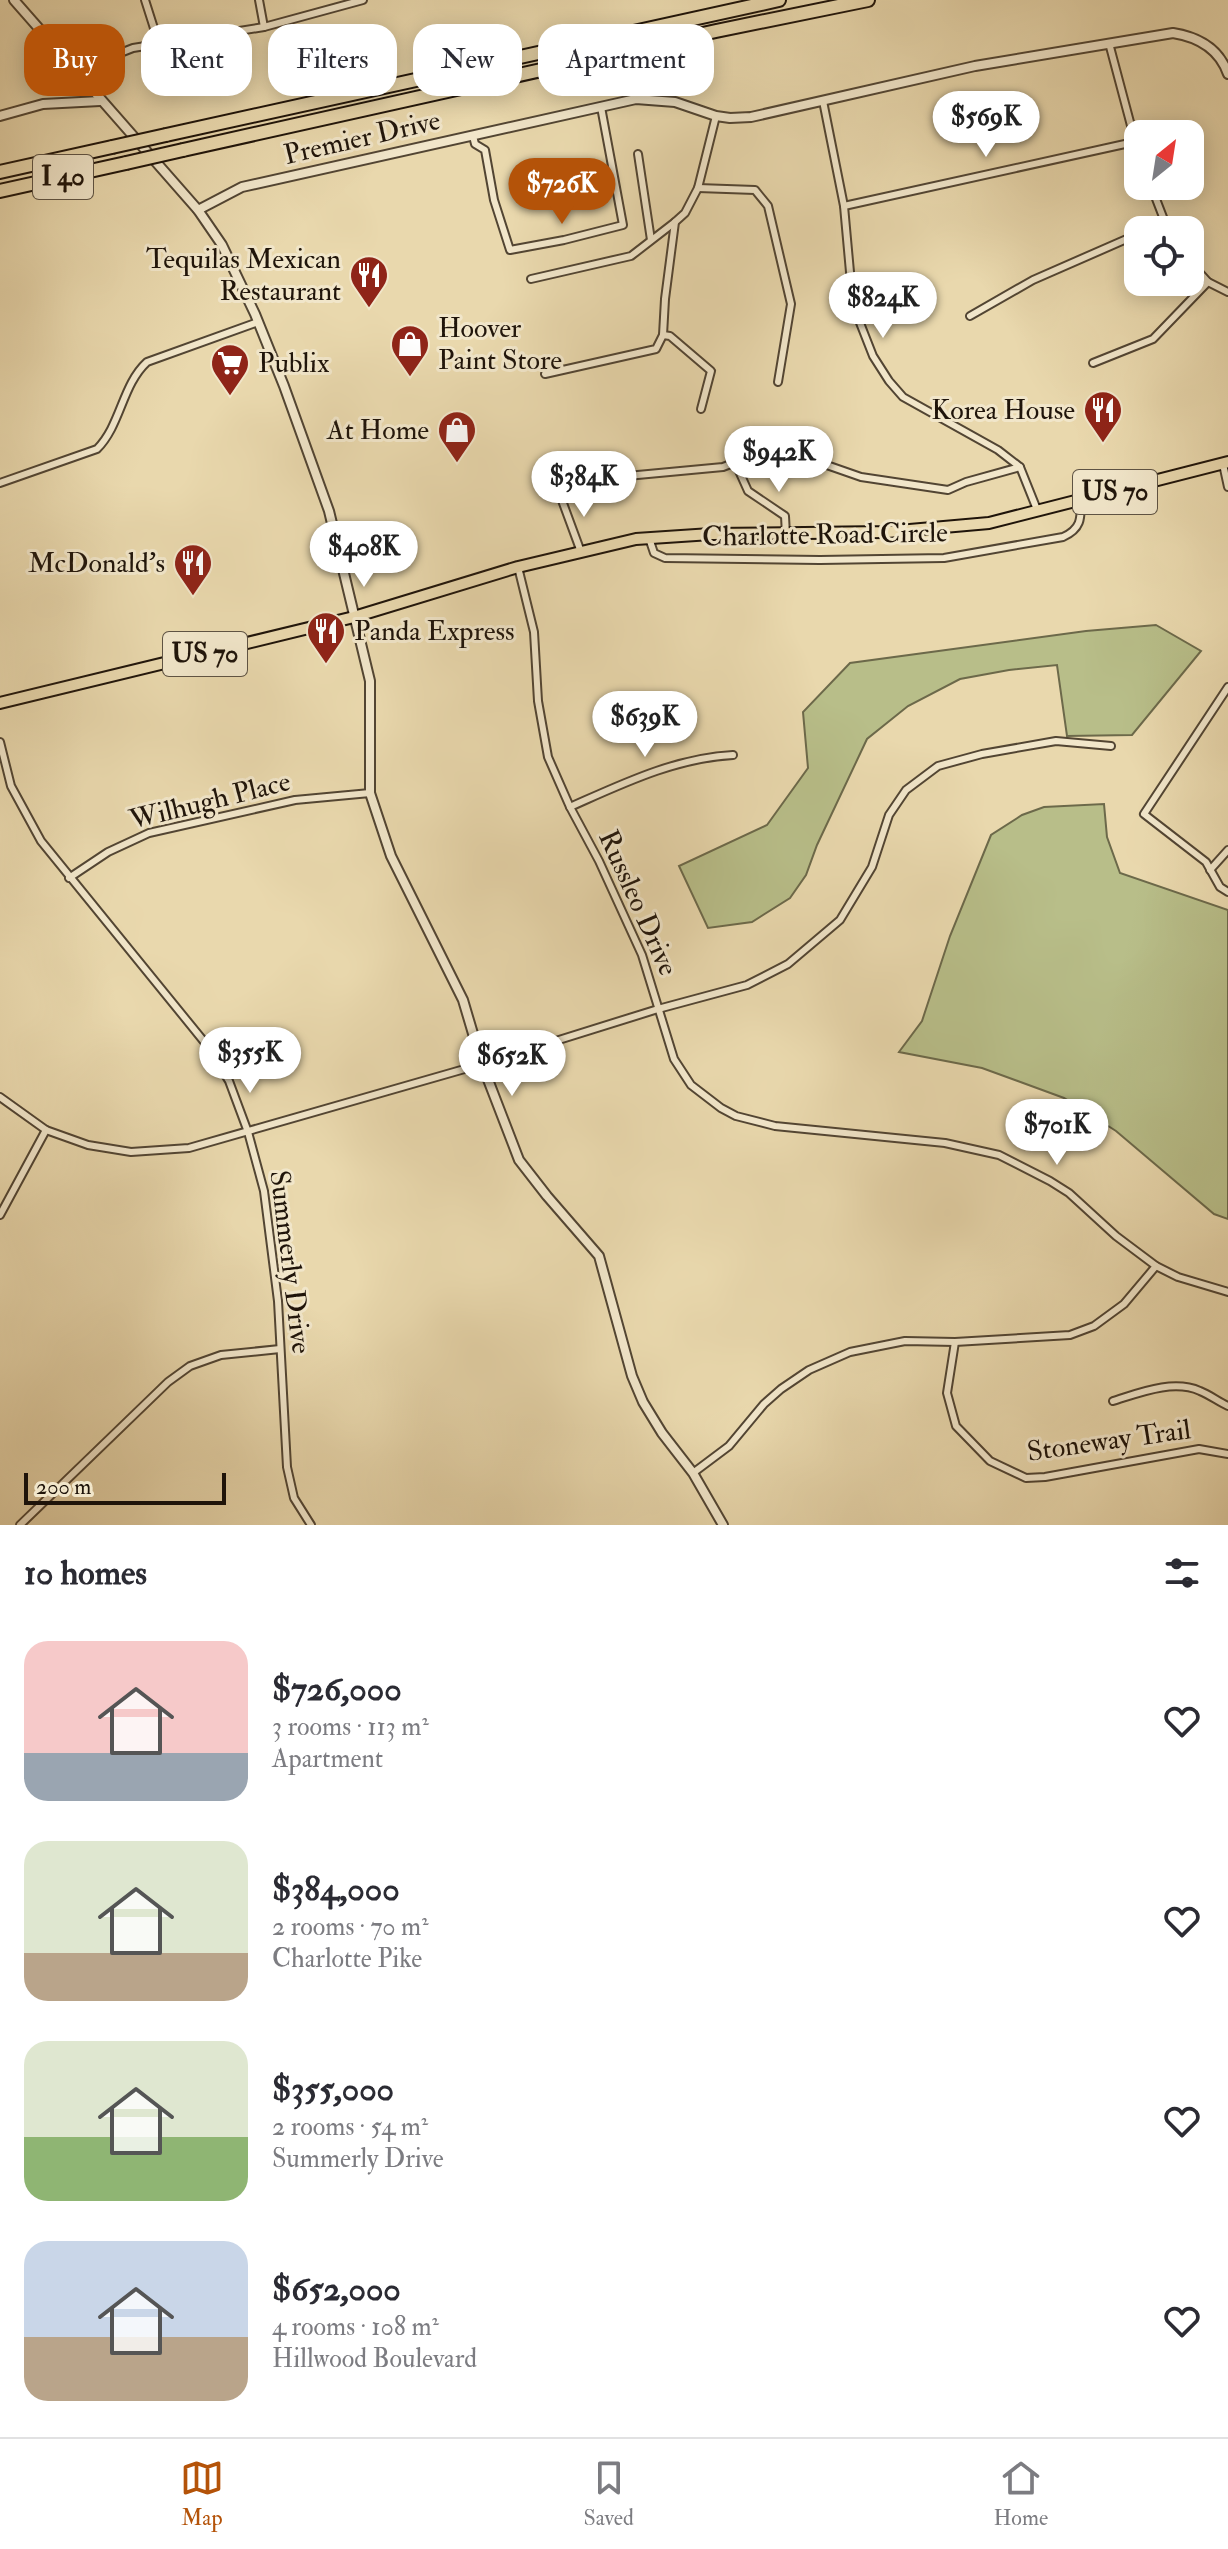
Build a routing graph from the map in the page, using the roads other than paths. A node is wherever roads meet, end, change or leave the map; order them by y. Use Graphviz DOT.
graph roads {
  1 [pos="14,0"];
  2 [pos="145,0"];
  3 [pos="259,0"];
  4 [pos="363,0"];
  5 [pos="779,0"];
  6 [pos="868,0"];
  7 [pos="35,24"];
  8 [pos="153,24"];
  9 [pos="264,27"];
  10 [pos="252,29"];
  11 [pos="1109,42"];
  12 [pos="1228,74"];
  13 [pos="96,96"];
  14 [pos="100,101"];
  15 [pos="823,101"];
  16 [pos="601,107"];
  17 [pos="0,116"];
  18 [pos="716,116"];
  19 [pos="1128,120"];
  20 [pos="473,136"];
  21 [pos="1124,144"];
  22 [pos="638,154"];
  23 [pos="0,172"];
  24 [pos="698,188"];
  25 [pos="0,191"];
  26 [pos="844,206"];
  27 [pos="198,210"];
  28 [pos="675,222"];
  29 [pos="651,240"];
  30 [pos="1124,240"];
  31 [pos="1204,278"];
  32 [pos="531,279"];
  33 [pos="1208,282"];
  34 [pos="1228,292"];
  35 [pos="970,316"];
  36 [pos="258,322"];
  37 [pos="663,335"];
  38 [pos="1093,363"];
  39 [pos="545,374"];
  40 [pos="778,382"];
  41 [pos="701,409"];
  42 [pos="735,462"];
  43 [pos="1225,463"];
  44 [pos="1020,467"];
  45 [pos="0,483"];
  46 [pos="1228,487"];
  47 [pos="1081,501"];
  48 [pos="1038,512"];
  49 [pos="786,535"];
  50 [pos="649,538"];
  51 [pos="581,552"];
  52 [pos="518,567"];
  53 [pos="354,617"];
  54 [pos="1228,687"];
  55 [pos="0,703"];
  56 [pos="0,742"];
  57 [pos="1111,746"];
  58 [pos="733,755"];
  59 [pos="370,793"];
  60 [pos="570,807"];
  61 [pos="1228,850"];
  62 [pos="1210,870"];
  63 [pos="69,878"];
  64 [pos="1228,892"];
  65 [pos="658,1009"];
  66 [pos="482,1064"];
  67 [pos="0,1097"];
  68 [pos="46,1130"];
  69 [pos="248,1132"];
  70 [pos="0,1215"];
  71 [pos="1156,1266"];
  72 [pos="1228,1292"];
  73 [pos="955,1342"];
  74 [pos="280,1349"];
  75 [pos="1113,1401"];
  76 [pos="1228,1406"];
  77 [pos="1228,1454"];
  78 [pos="693,1473"];
  79 [pos="20,1525"];
  80 [pos="311,1525"];
  81 [pos="723,1525"];
  1 -- 7 [label="street"];
  2 -- 8 [label="street"];
  3 -- 9 [label="street"];
  4 -- 9 [label="street"];
  5 -- 23 [label="highway, I 40, bridge"];
  6 -- 25 [label="highway, I 40, bridge"];
  9 -- 10 [label="street"];
  11 -- 12 [label="street, Premier Drive"];
  11 -- 15 [label="street, Premier Drive"];
  11 -- 19 [label="street"];
  13 -- 14 [label="street"];
  14 -- 17 [label="street"];
  14 -- 27 [label="street"];
  15 -- 18 [label="street, Premier Drive"];
  15 -- 26 [label="street"];
  16 -- 18 [label="street, Premier Drive"];
  16 -- 20 [label="street, Premier Drive"];
  16 -- 20 [label="street"];
  18 -- 24 [label="street"];
  20 -- 27 [label="street, Premier Drive"];
  21 -- 26 [label="street"];
  22 -- 29 [label="street"];
  24 -- 28 [label="street"];
  24 -- 40 [label="street"];
  26 -- 44 [label="street"];
  27 -- 36 [label="street"];
  28 -- 29 [label="street"];
  28 -- 37 [label="street"];
  29 -- 32 [label="street"];
  30 -- 35 [label="street"];
  31 -- 33 [label="street"];
  33 -- 34 [label="street"];
  33 -- 38 [label="street"];
  36 -- 45 [label="street"];
  36 -- 53 [label="street"];
  37 -- 39 [label="street"];
  37 -- 41 [label="street"];
  42 -- 44 [label="street"];
  42 -- 49 [label="street"];
  42 -- 51 [label="street"];
  43 -- 46 [label="street"];
  43 -- 47 [label="main road, US 70"];
  44 -- 48 [label="street"];
  47 -- 48 [label="main road, US 70"];
  47 -- 50 [label="street, Charlotte Road Circle"];
  48 -- 49 [label="main road, US 70"];
  49 -- 50 [label="main road, US 70"];
  50 -- 51 [label="main road, US 70"];
  51 -- 52 [label="main road, US 70"];
  52 -- 53 [label="main road, US 70"];
  52 -- 60 [label="street, Russleo Drive"];
  53 -- 55 [label="main road, US 70"];
  53 -- 59 [label="street"];
  54 -- 62 [label="street"];
  56 -- 63 [label="street, Summerly Drive"];
  57 -- 65 [label="street"];
  58 -- 60 [label="street"];
  59 -- 63 [label="street, Wilhugh Place"];
  59 -- 66 [label="street"];
  60 -- 65 [label="street, Russleo Drive"];
  61 -- 62 [label="street"];
  62 -- 64 [label="street"];
  63 -- 69 [label="street, Summerly Drive"];
  65 -- 66 [label="street"];
  65 -- 71 [label="street, Russleo Drive"];
  66 -- 69 [label="street"];
  66 -- 78 [label="street"];
  67 -- 68 [label="street"];
  68 -- 69 [label="street"];
  68 -- 70 [label="street"];
  69 -- 74 [label="street, Summerly Drive"];
  71 -- 72 [label="street, Russleo Drive"];
  71 -- 73 [label="street"];
  73 -- 77 [label="street, Stoneway Trail"];
  73 -- 78 [label="street"];
  74 -- 79 [label="street"];
  74 -- 80 [label="street, Summerly Drive"];
  75 -- 76 [label="street"];
  78 -- 81 [label="street"];
}
